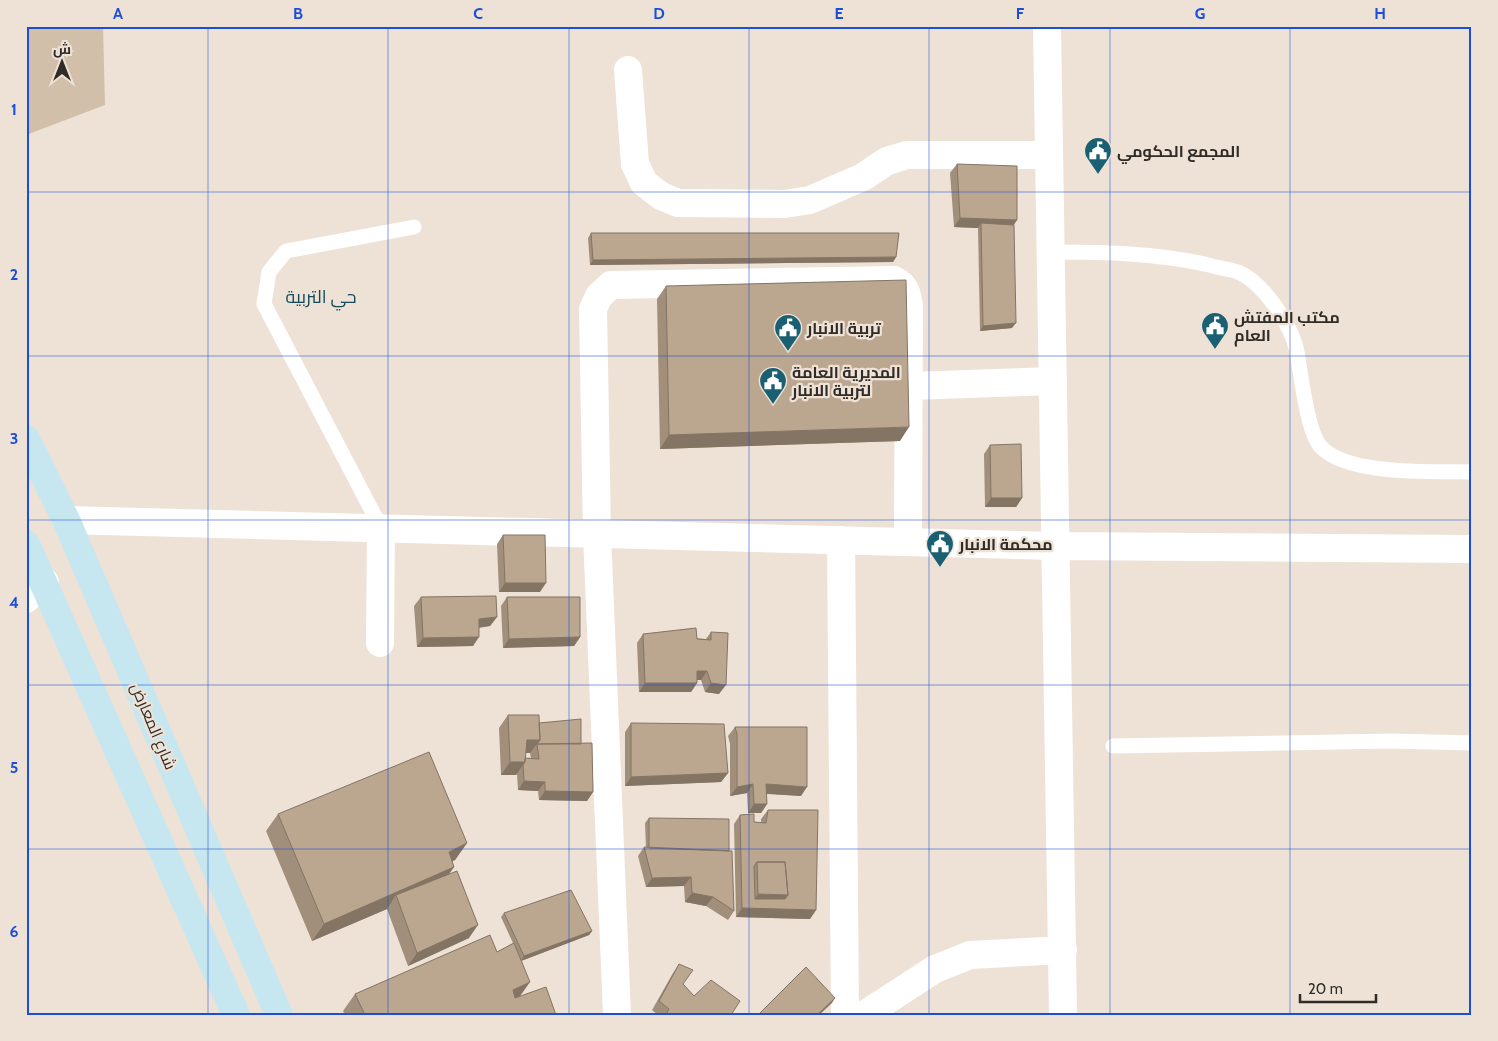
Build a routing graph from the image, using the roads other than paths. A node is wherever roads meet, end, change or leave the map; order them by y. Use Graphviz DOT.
graph roads {
  1 [pos="1047,26"];
  2 [pos="628,70"];
  3 [pos="1049,155"];
  4 [pos="414,226"];
  5 [pos="1050,252"];
  6 [pos="1053,381"];
  7 [pos="908,386"];
  8 [pos="26,439"];
  9 [pos="1472,472"];
  10 [pos="66,520"];
  11 [pos="381,528"];
  12 [pos="597,534"];
  13 [pos="841,540"];
  14 [pos="908,542"];
  15 [pos="26,544"];
  16 [pos="1056,546"];
  17 [pos="1472,548"];
  18 [pos="36,591"];
  19 [pos="380,643"];
  20 [pos="1472,743"];
  21 [pos="1113,746"];
  22 [pos="1062,950"];
  23 [pos="236,1015"];
  24 [pos="279,1015"];
  25 [pos="617,1015"];
  26 [pos="845,1015"];
  27 [pos="864,1015"];
  28 [pos="1063,1015"];
  1 -- 3 [label="street"];
  2 -- 3 [label="street"];
  3 -- 5 [label="street"];
  4 -- 11 [label="lane"];
  5 -- 6 [label="street"];
  5 -- 9 [label="lane"];
  6 -- 7 [label="street"];
  6 -- 16 [label="street"];
  7 -- 12 [label="street"];
  7 -- 14 [label="street"];
  8 -- 10 [label="street, شارع المعارض"];
  10 -- 11 [label="street"];
  10 -- 24 [label="street, شارع المعارض"];
  11 -- 12 [label="street"];
  11 -- 19 [label="street"];
  12 -- 13 [label="street"];
  12 -- 25 [label="street"];
  13 -- 14 [label="street"];
  13 -- 26 [label="street"];
  14 -- 16 [label="street"];
  15 -- 18 [label="street"];
  16 -- 17 [label="street"];
  16 -- 22 [label="street"];
  18 -- 23 [label="street"];
  20 -- 21 [label="lane"];
  22 -- 27 [label="street"];
  22 -- 28 [label="street"];
}
